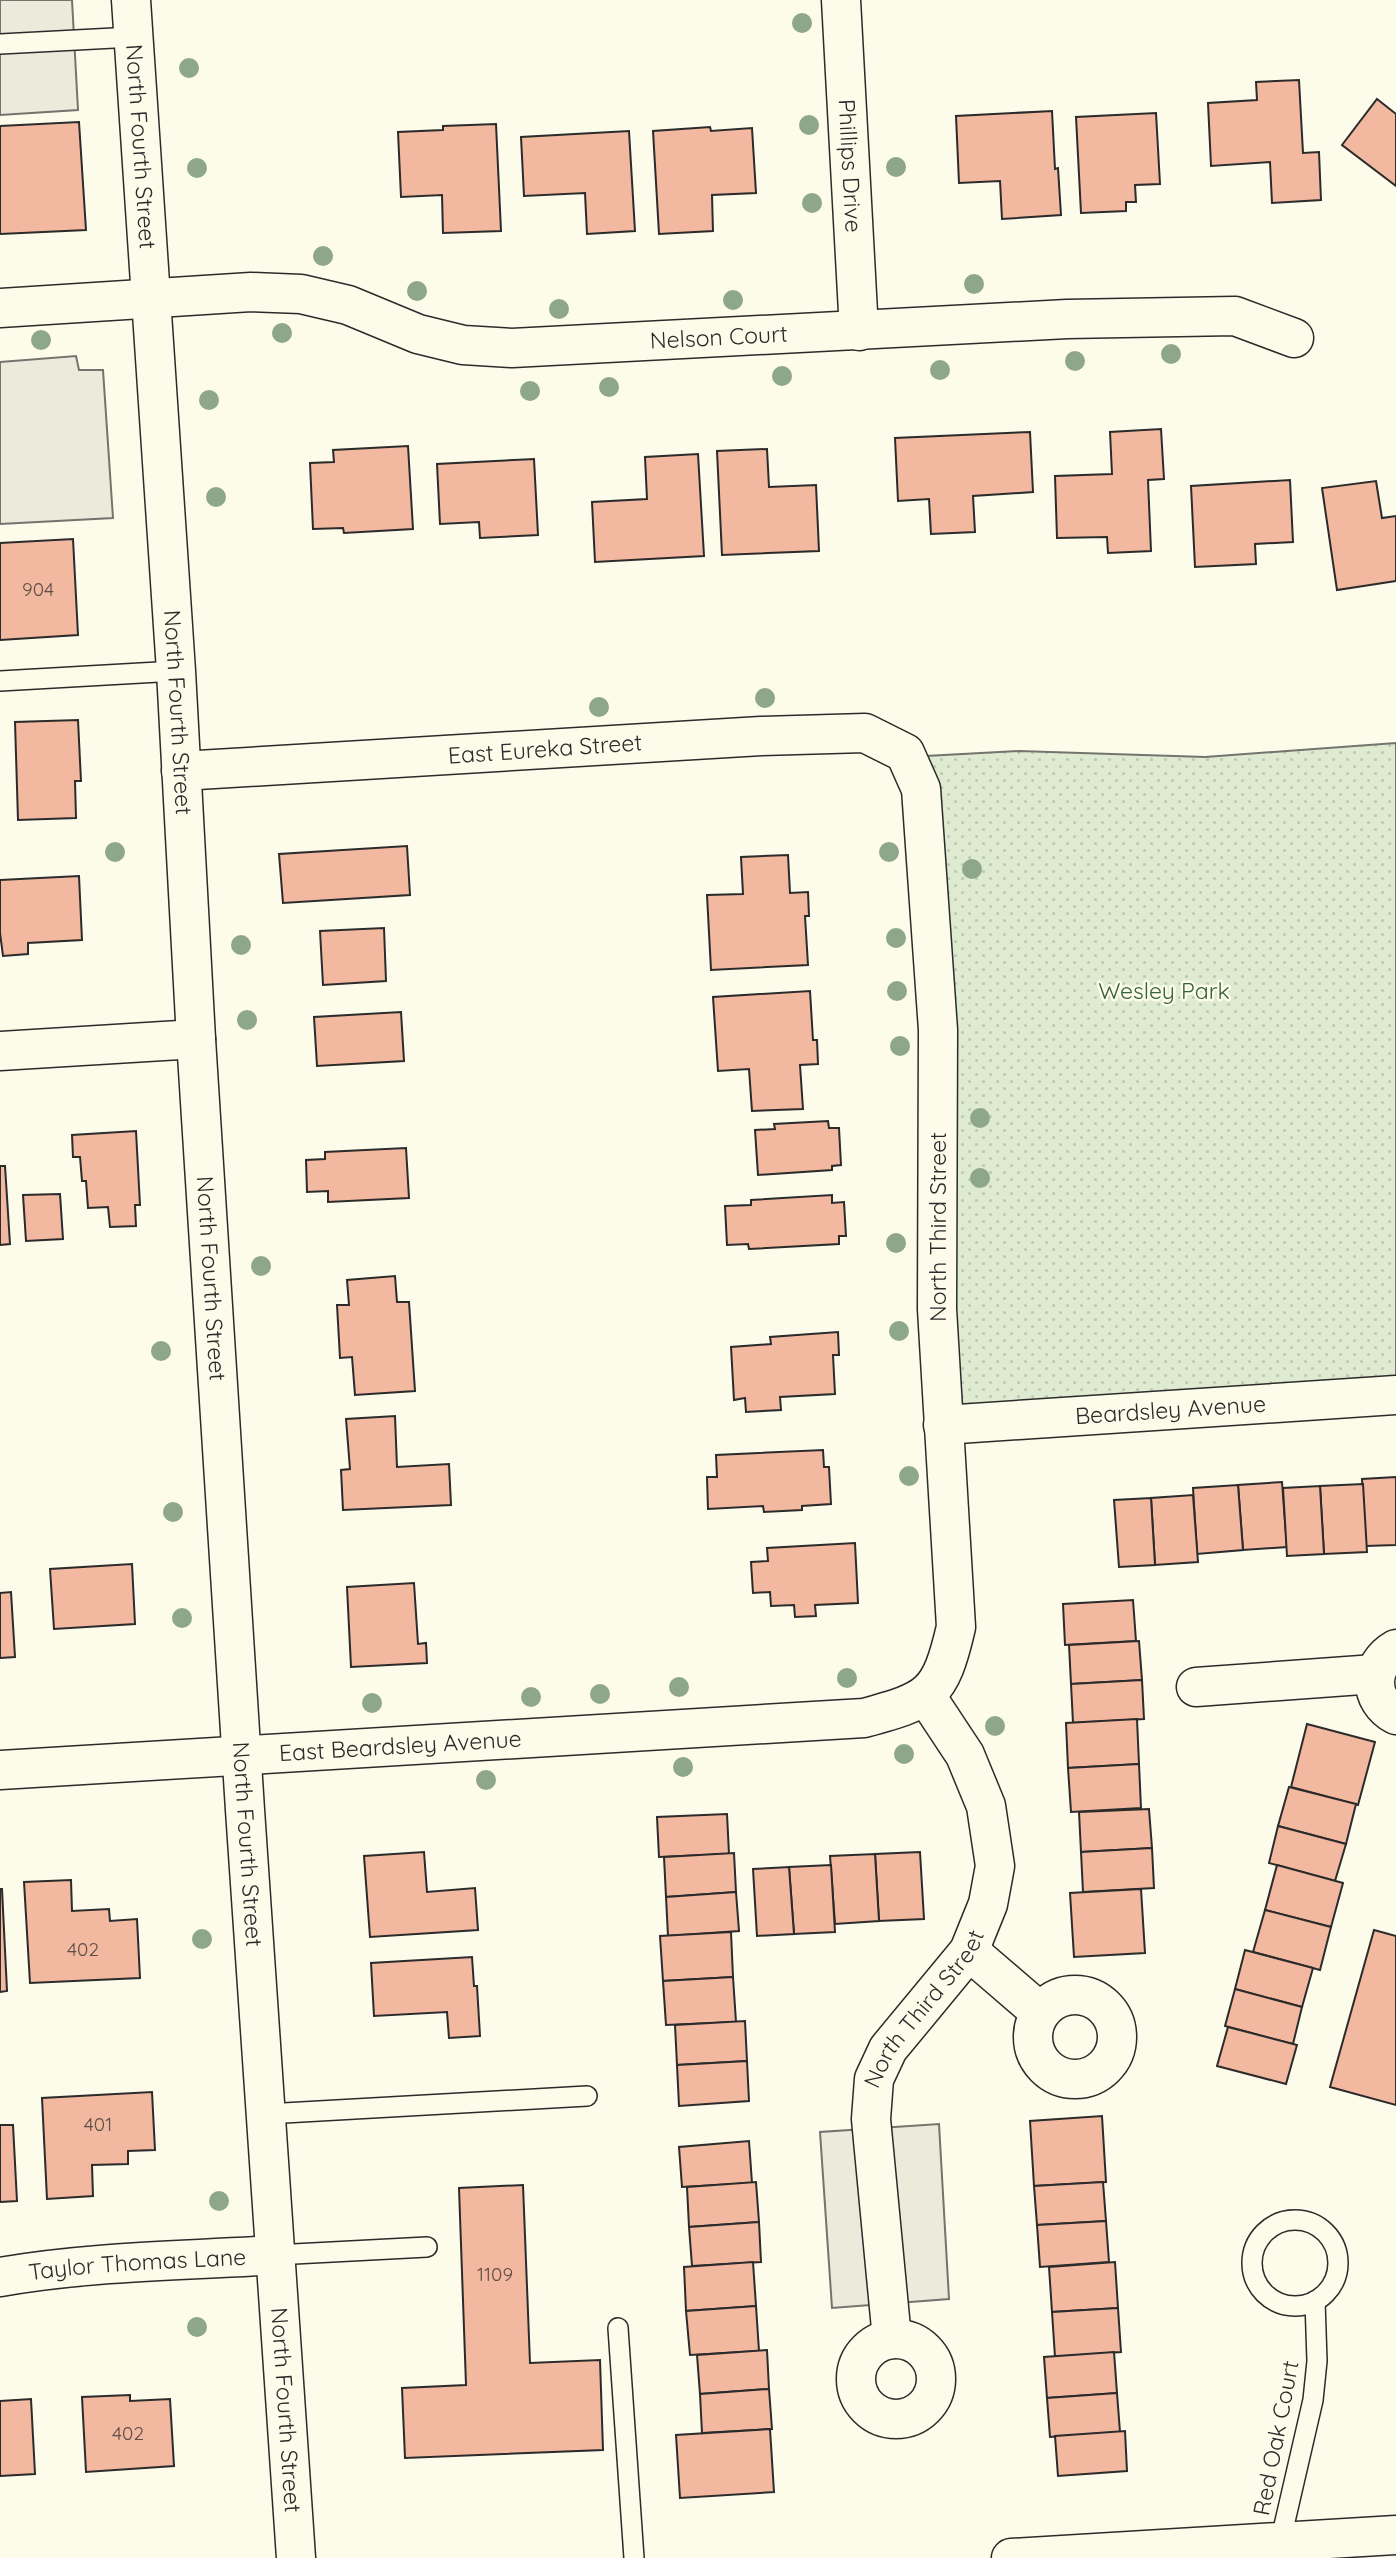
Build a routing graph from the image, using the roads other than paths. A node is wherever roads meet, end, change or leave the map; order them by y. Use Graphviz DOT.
graph roads {
  1 [pos="841,0"];
  2 [pos="132,18"];
  3 [pos="0,44"];
  4 [pos="150,299"];
  5 [pos="0,308"];
  6 [pos="859,331"];
  7 [pos="1294,338"];
  8 [pos="176,671"];
  9 [pos="0,681"];
  10 [pos="905,753"];
  11 [pos="181,771"];
  12 [pos="196,1039"];
  13 [pos="0,1051"];
  14 [pos="1396,1395"];
  15 [pos="943,1425"];
  16 [pos="1385,1662"];
  17 [pos="1196,1687"];
  18 [pos="926,1696"];
  19 [pos="1396,1715"];
  20 [pos="242,1754"];
  21 [pos="0,1770"];
  22 [pos="969,1951"];
  23 [pos="1040,2012"];
  24 [pos="587,2096"];
  25 [pos="266,2114"];
  26 [pos="427,2247"];
  27 [pos="275,2255"];
  28 [pos="0,2277"];
  29 [pos="1315,2301"];
  30 [pos="618,2329"];
  31 [pos="892,2339"];
  32 [pos="1396,2535"];
  33 [pos="1278,2550"];
  34 [pos="296,2558"];
  35 [pos="634,2558"];
  36 [pos="1011,2558"];
  1 -- 6 [label="street, Phillips Drive"];
  2 -- 3 [label="lane"];
  2 -- 4 [label="street, North Fourth Street"];
  4 -- 5 [label="street, Nelson Court"];
  4 -- 6 [label="street, Nelson Court"];
  4 -- 8 [label="street, North Fourth Street"];
  6 -- 7 [label="street, Nelson Court"];
  8 -- 9 [label="lane"];
  8 -- 11 [label="street, North Fourth Street"];
  10 -- 11 [label="street, East Eureka Street"];
  10 -- 15 [label="street, North Third Street"];
  11 -- 12 [label="street, North Fourth Street"];
  12 -- 13 [label="street"];
  12 -- 20 [label="street, North Fourth Street"];
  14 -- 15 [label="street, Beardsley Avenue"];
  15 -- 18 [label="street, North Third Street"];
  16 -- 17 [label="street"];
  16 -- 19 [label="street"];
  18 -- 20 [label="street, East Beardsley Avenue"];
  18 -- 22 [label="street, North Third Street"];
  20 -- 21 [label="street, East Beardsley Avenue"];
  20 -- 25 [label="street, North Fourth Street"];
  22 -- 23 [label="street"];
  22 -- 31 [label="street, North Third Street"];
  24 -- 25 [label="lane"];
  25 -- 27 [label="street, North Fourth Street"];
  26 -- 27 [label="lane"];
  27 -- 28 [label="street, Taylor Thomas Lane"];
  27 -- 34 [label="street, North Fourth Street"];
  29 -- 29 [label="lane"];
  29 -- 33 [label="lane, Red Oak Court"];
  30 -- 35 [label="lane"];
  32 -- 33 [label="street"];
  33 -- 36 [label="street"];
}
